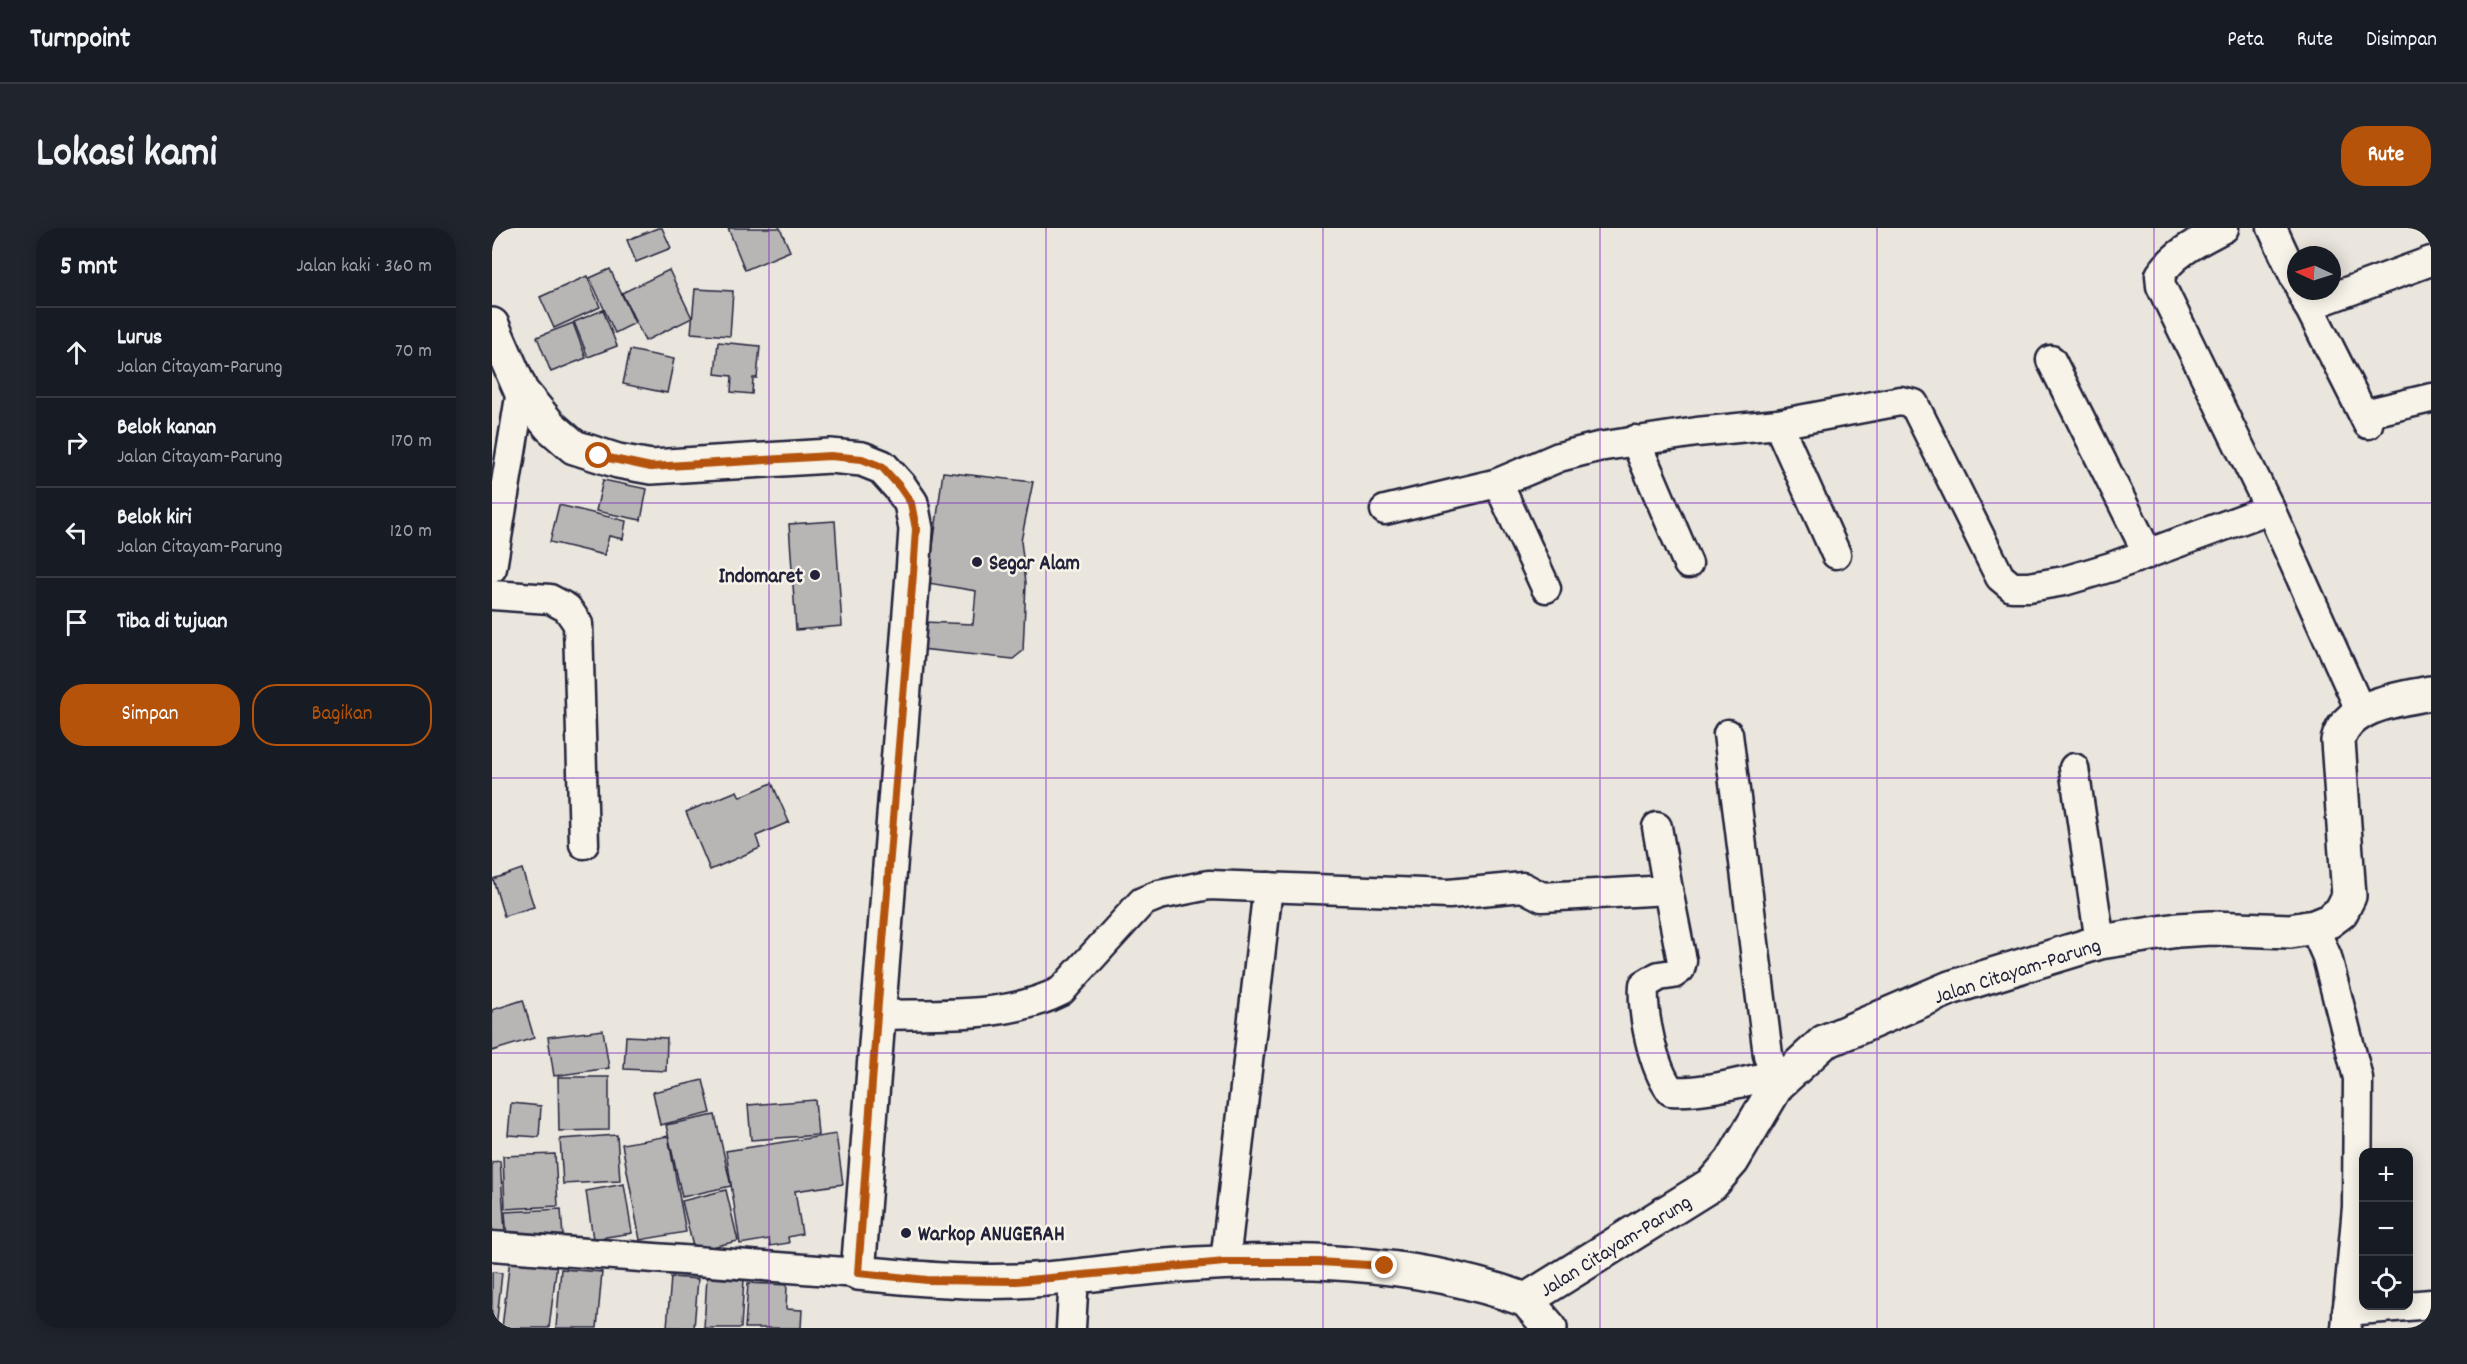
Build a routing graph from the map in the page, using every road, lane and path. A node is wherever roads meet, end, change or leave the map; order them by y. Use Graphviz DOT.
graph roads {
  1 [pos="2224,228"];
  2 [pos="2272,228"];
  3 [pos="2287,260"];
  4 [pos="2431,261"];
  5 [pos="2341,288"];
  6 [pos="2306,300"];
  7 [pos="492,325"];
  8 [pos="2051,360"];
  9 [pos="521,391"];
  10 [pos="2431,398"];
  11 [pos="1778,424"];
  12 [pos="1635,440"];
  13 [pos="1497,483"];
  14 [pos="2270,509"];
  15 [pos="1385,510"];
  16 [pos="1836,554"];
  17 [pos="2148,554"];
  18 [pos="1688,564"];
  19 [pos="492,568"];
  20 [pos="1546,588"];
  21 [pos="492,595"];
  22 [pos="2431,693"];
  23 [pos="2361,712"];
  24 [pos="1728,734"];
  25 [pos="2074,768"];
  26 [pos="1657,827"];
  27 [pos="584,843"];
  28 [pos="1268,887"];
  29 [pos="1668,890"];
  30 [pos="2314,927"];
  31 [pos="2100,942"];
  32 [pos="877,1015"];
  33 [pos="1775,1080"];
  34 [pos="492,1246"];
  35 [pos="1225,1262"];
  36 [pos="858,1273"];
  37 [pos="1074,1276"];
  38 [pos="1526,1300"];
  39 [pos="2431,1304"];
  40 [pos="2347,1319"];
  41 [pos="1071,1328"];
  42 [pos="1550,1328"];
  1 -- 14 [label="street"];
  2 -- 3 [label="street"];
  4 -- 5 [label="street"];
  6 -- 10 [label="street"];
  7 -- 9 [label="street"];
  8 -- 17 [label="street"];
  9 -- 19 [label="street"];
  9 -- 32 [label="street"];
  11 -- 12 [label="street"];
  11 -- 16 [label="street"];
  11 -- 17 [label="street"];
  12 -- 13 [label="street"];
  12 -- 18 [label="street"];
  13 -- 15 [label="street"];
  13 -- 20 [label="street"];
  14 -- 17 [label="street"];
  14 -- 23 [label="street"];
  21 -- 27 [label="street"];
  22 -- 23 [label="street, Jalan Citayam-Parung"];
  23 -- 30 [label="street, Jalan Citayam-Parung"];
  24 -- 33 [label="street"];
  25 -- 31 [label="street"];
  26 -- 29 [label="street"];
  28 -- 29 [label="street"];
  28 -- 32 [label="street"];
  28 -- 35 [label="street"];
  29 -- 33 [label="street"];
  30 -- 31 [label="street, Jalan Citayam-Parung"];
  30 -- 40 [label="street"];
  31 -- 33 [label="street, Jalan Citayam-Parung"];
  32 -- 36 [label="street"];
  33 -- 38 [label="street, Jalan Citayam-Parung"];
  34 -- 36 [label="street"];
  35 -- 37 [label="street, Jalan Citayam-Parung"];
  35 -- 38 [label="street, Jalan Citayam-Parung"];
  36 -- 37 [label="street, Jalan Citayam-Parung"];
  37 -- 41 [label="street"];
  38 -- 42 [label="street"];
  39 -- 40 [label="street"];
}
